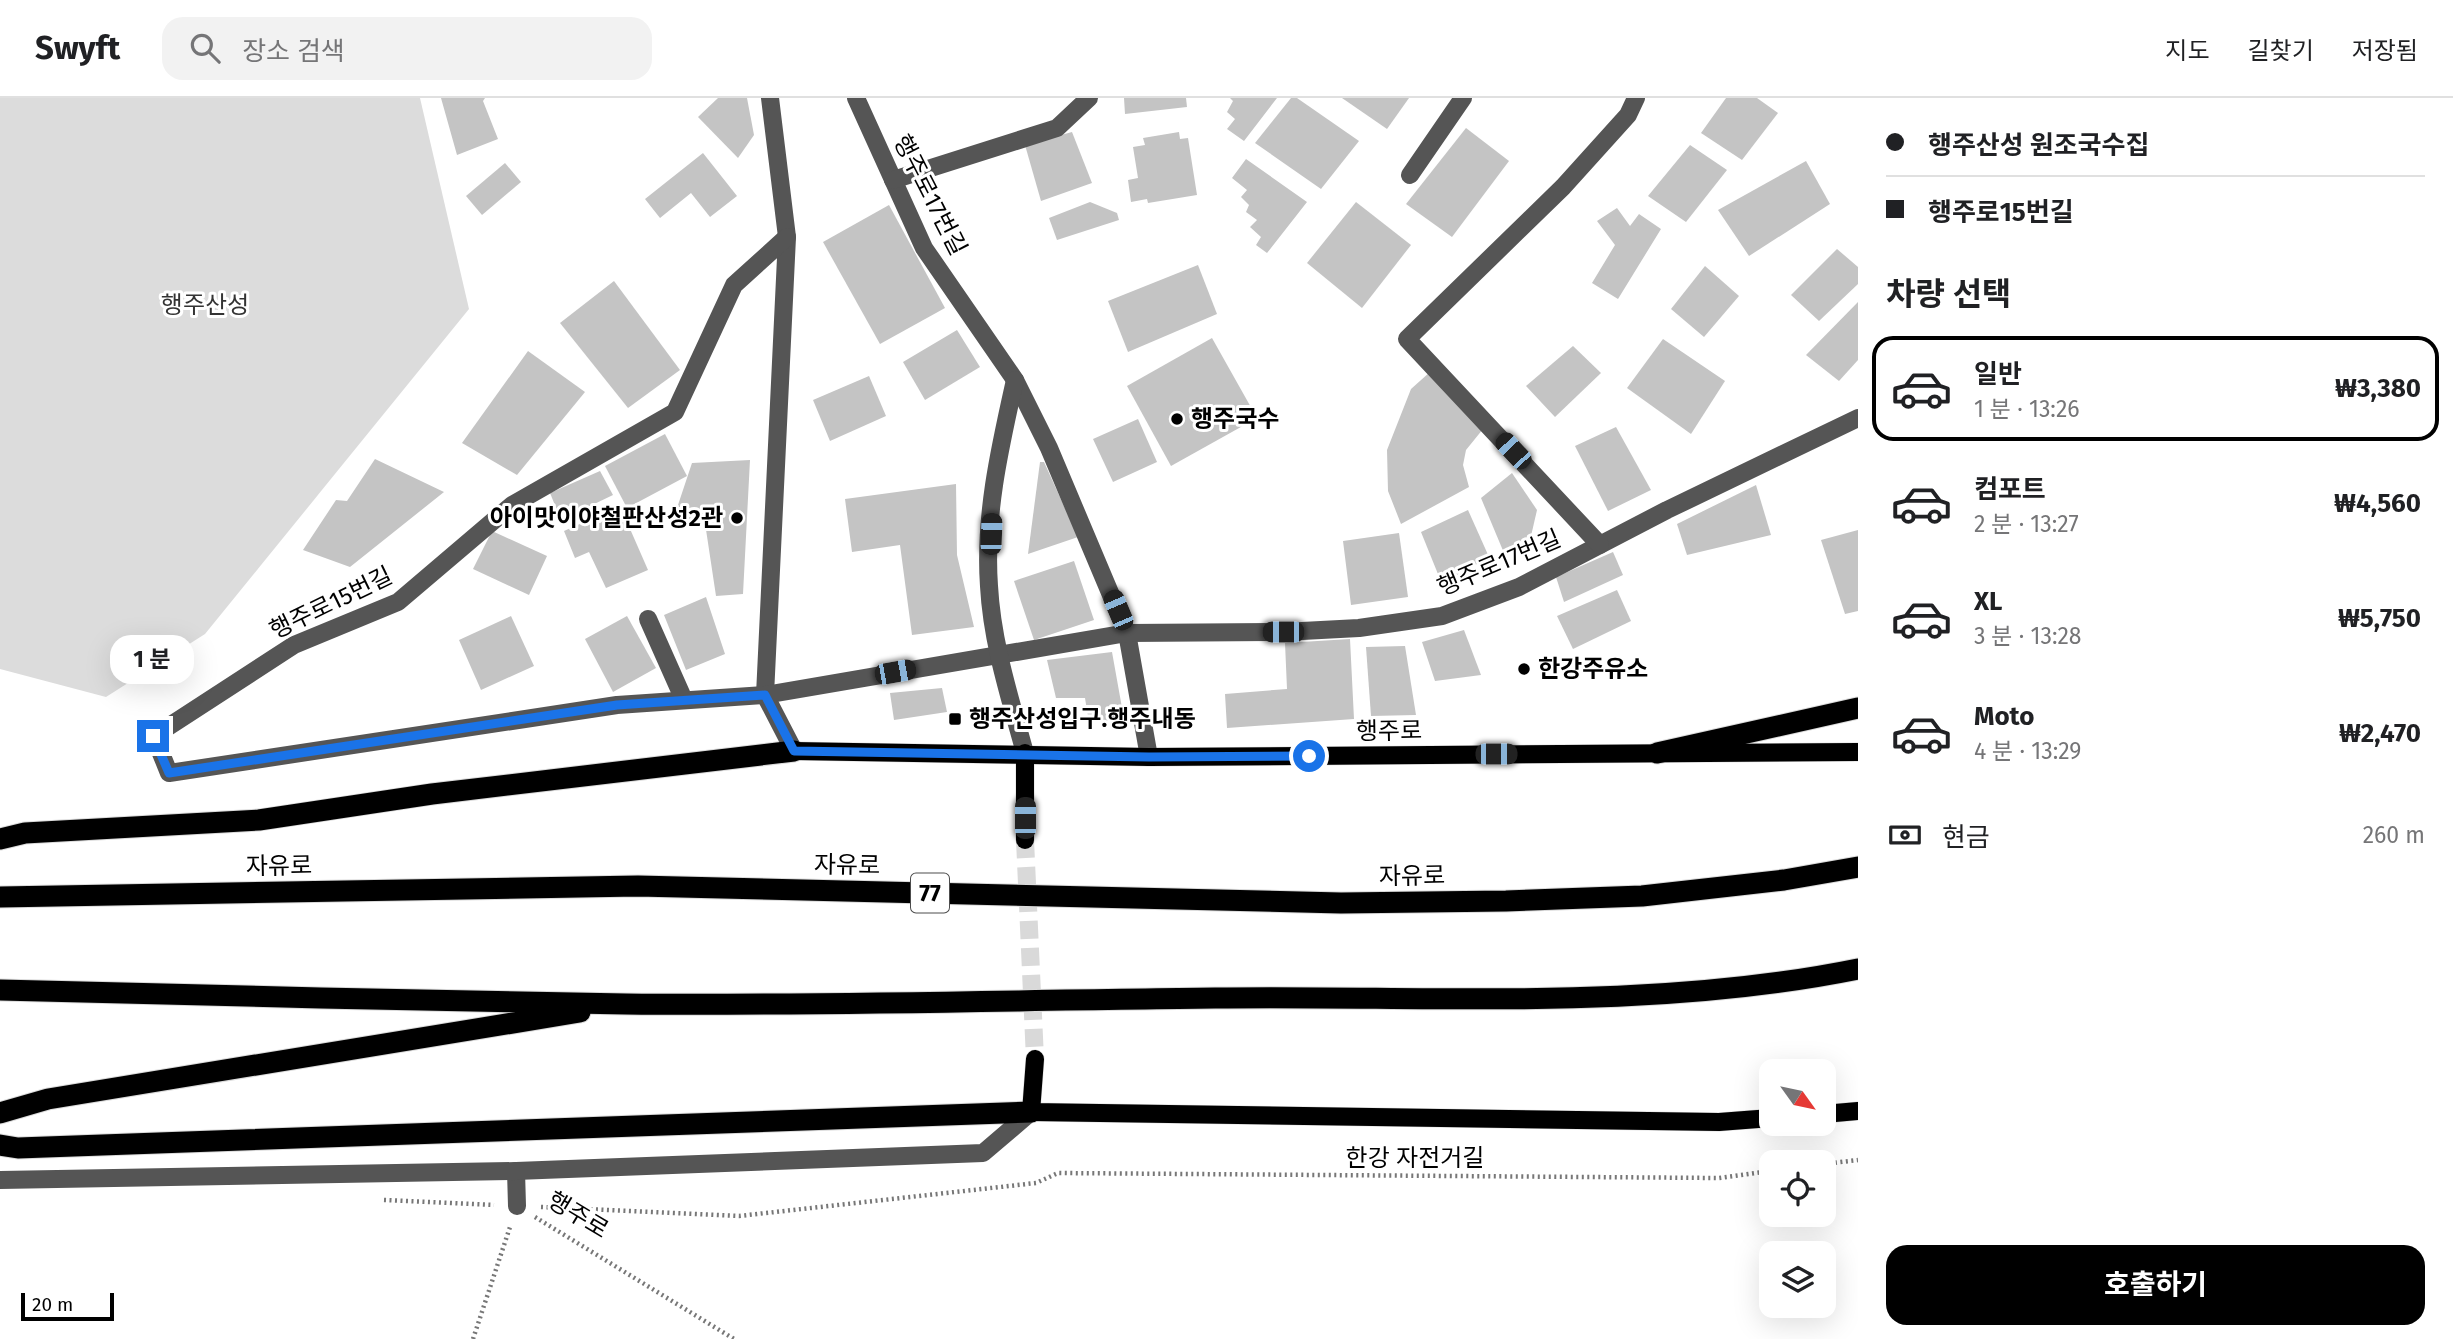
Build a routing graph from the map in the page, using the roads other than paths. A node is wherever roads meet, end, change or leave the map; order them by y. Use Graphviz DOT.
graph roads {
  1 [pos="770,98"];
  2 [pos="856,98"];
  3 [pos="1089,98"];
  4 [pos="1463,98"];
  5 [pos="1636,98"];
  6 [pos="1410,175"];
  7 [pos="893,180"];
  8 [pos="787,237"];
  9 [pos="1014,380"];
  10 [pos="1858,418"];
  11 [pos="1600,545"];
  12 [pos="648,619"];
  13 [pos="1127,633"];
  14 [pos="998,654"];
  15 [pos="765,695"];
  16 [pos="684,700"];
  17 [pos="1858,708"];
  18 [pos="794,751"];
  19 [pos="1858,752"];
  20 [pos="1025,753"];
  21 [pos="1657,753"];
  22 [pos="1149,757"];
  23 [pos="0,839"];
  24 [pos="1026,840"];
  25 [pos="1858,867"];
  26 [pos="0,897"];
  27 [pos="1858,969"];
  28 [pos="0,990"];
  29 [pos="631,1004"];
  30 [pos="1035,1059"];
  31 [pos="1858,1111"];
  32 [pos="1031,1112"];
  33 [pos="0,1113"];
  34 [pos="1836,1113"];
  35 [pos="1759,1119"];
  36 [pos="0,1145"];
  37 [pos="516,1171"];
  38 [pos="0,1180"];
  39 [pos="517,1206"];
  1 -- 8 [label="street"];
  2 -- 7 [label="street, 행주로17번길"];
  3 -- 7 [label="street"];
  4 -- 6 [label="street"];
  5 -- 11 [label="street"];
  7 -- 9 [label="street, 행주로17번길"];
  8 -- 15 [label="street"];
  8 -- 16 [label="street, 행주로15번길"];
  9 -- 13 [label="street, 행주로17번길"];
  9 -- 14 [label="street"];
  10 -- 11 [label="street, 행주로17번길"];
  11 -- 13 [label="street, 행주로17번길"];
  12 -- 16 [label="street"];
  13 -- 14 [label="street, 행주로17번길"];
  13 -- 22 [label="street"];
  14 -- 15 [label="street, 행주로15번길"];
  14 -- 20 [label="street"];
  15 -- 16 [label="street, 행주로15번길"];
  15 -- 18 [label="street"];
  17 -- 21 [label="highway"];
  18 -- 20 [label="main road, 행주로"];
  18 -- 23 [label="highway"];
  19 -- 21 [label="main road, 행주로"];
  20 -- 22 [label="main road, 행주로"];
  20 -- 24 [label="main road"];
  21 -- 22 [label="main road, 행주로"];
  25 -- 26 [label="highway, 자유로 / 77"];
  27 -- 29 [label="highway"];
  28 -- 29 [label="highway"];
  29 -- 33 [label="highway"];
  30 -- 32 [label="main road"];
  31 -- 34 [label="main road"];
  32 -- 35 [label="main road"];
  32 -- 36 [label="highway"];
  32 -- 37 [label="street"];
  37 -- 38 [label="street"];
  37 -- 39 [label="street"];
}
